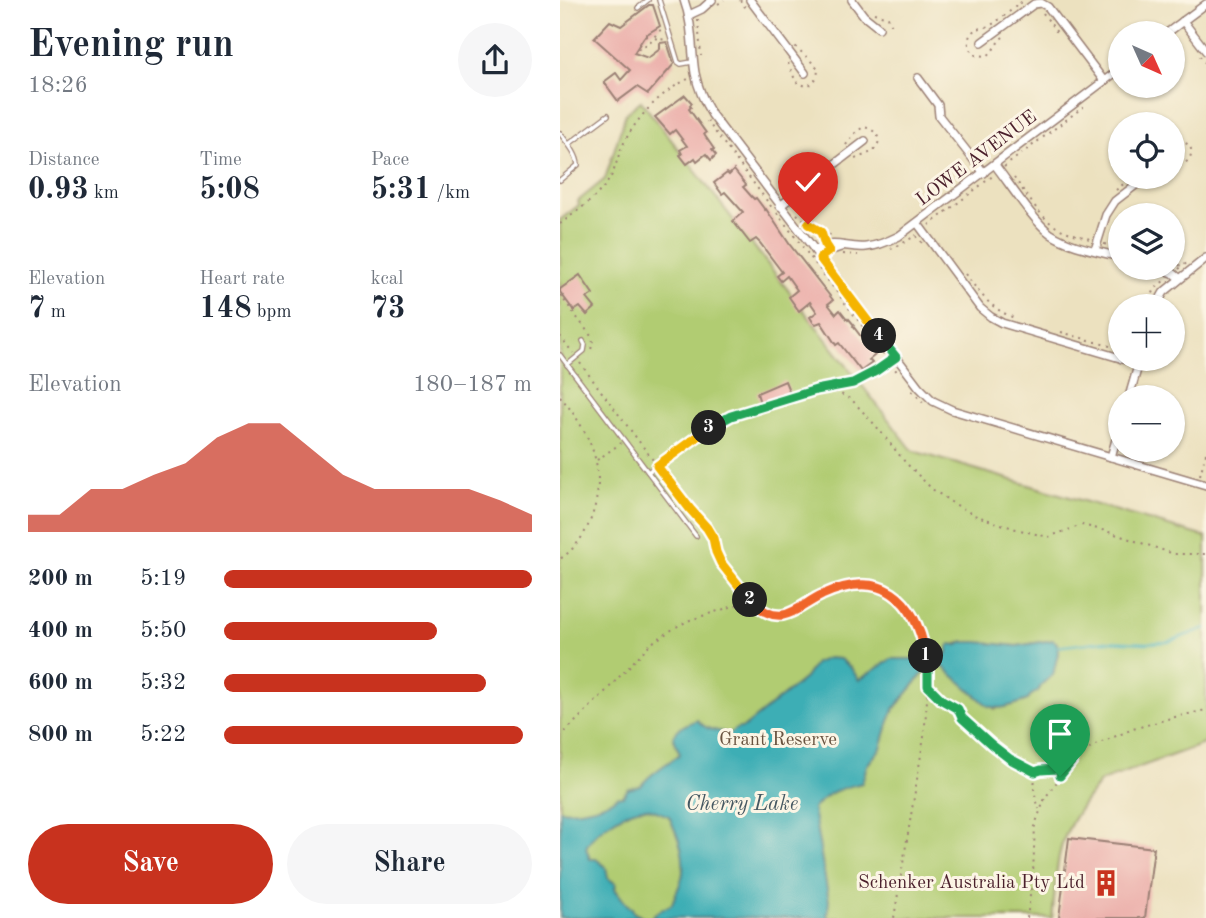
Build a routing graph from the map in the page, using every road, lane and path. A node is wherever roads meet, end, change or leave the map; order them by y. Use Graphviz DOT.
graph roads {
  1 [pos="648,0"];
  2 [pos="659,0"];
  3 [pos="711,0"];
  4 [pos="750,0"];
  5 [pos="852,0"];
  6 [pos="1024,0"];
  7 [pos="1041,4"];
  8 [pos="1206,4"];
  9 [pos="638,8"];
  10 [pos="686,8"];
  11 [pos="699,11"];
  12 [pos="871,12"];
  13 [pos="1183,21"];
  14 [pos="1185,24"];
  15 [pos="879,28"];
  16 [pos="893,28"];
  17 [pos="665,33"];
  18 [pos="1004,36"];
  19 [pos="654,38"];
  20 [pos="1063,40"];
  21 [pos="665,42"];
  22 [pos="982,42"];
  23 [pos="1206,51"];
  24 [pos="634,54"];
  25 [pos="694,63"];
  26 [pos="805,73"];
  27 [pos="918,78"];
  28 [pos="1108,78"];
  29 [pos="1104,81"];
  30 [pos="608,115"];
  31 [pos="705,119"];
  32 [pos="560,133"];
  33 [pos="865,141"];
  34 [pos="569,144"];
  35 [pos="995,165"];
  36 [pos="984,173"];
  37 [pos="1013,176"];
  38 [pos="560,180"];
  39 [pos="1134,189"];
  40 [pos="783,204"];
  41 [pos="560,224"];
  42 [pos="918,224"];
  43 [pos="825,245"];
  44 [pos="1096,246"];
  45 [pos="842,247"];
  46 [pos="1108,247"];
  47 [pos="1108,252"];
  48 [pos="818,255"];
  49 [pos="1206,258"];
  50 [pos="964,272"];
  51 [pos="1185,274"];
  52 [pos="1177,280"];
  53 [pos="1163,294"];
  54 [pos="560,295"];
  55 [pos="1016,319"];
  56 [pos="1055,330"];
  57 [pos="560,337"];
  58 [pos="583,341"];
  59 [pos="1108,345"];
  60 [pos="590,352"];
  61 [pos="1108,354"];
  62 [pos="560,355"];
  63 [pos="576,358"];
  64 [pos="893,360"];
  65 [pos="567,365"];
  66 [pos="903,379"];
  67 [pos="909,387"];
  68 [pos="816,390"];
  69 [pos="560,396"];
  70 [pos="931,409"];
  71 [pos="624,440"];
  72 [pos="1206,453"];
  73 [pos="1108,456"];
  74 [pos="596,461"];
  75 [pos="1130,462"];
  76 [pos="657,466"];
  77 [pos="648,472"];
  78 [pos="1193,473"];
  79 [pos="1200,475"];
  80 [pos="1206,482"];
  81 [pos="696,536"];
  82 [pos="1206,554"];
  83 [pos="560,559"];
  84 [pos="750,600"];
  85 [pos="928,686"];
  86 [pos="1206,710"];
  87 [pos="560,737"];
  88 [pos="1072,761"];
  89 [pos="1035,772"];
  90 [pos="1040,812"];
  91 [pos="894,918"];
  92 [pos="1027,918"];
  1 -- 9 [label="lane"];
  2 -- 25 [label="lane"];
  3 -- 10 [label="street"];
  3 -- 11 [label="street"];
  4 -- 26 [label="street"];
  5 -- 15 [label="street"];
  6 -- 18 [label="path"];
  7 -- 20 [label="path"];
  7 -- 22 [label="street"];
  7 -- 29 [label="street"];
  8 -- 13 [label="street"];
  10 -- 11 [label="street"];
  10 -- 25 [label="street"];
  11 -- 25 [label="path"];
  12 -- 16 [label="path"];
  14 -- 23 [label="street"];
  17 -- 19 [label="path"];
  19 -- 21 [label="path"];
  19 -- 24 [label="path"];
  25 -- 40 [label="street"];
  25 -- 41 [label="path"];
  27 -- 36 [label="street"];
  28 -- 29 [label="street, LOWE AVENUE"];
  29 -- 35 [label="street, LOWE AVENUE"];
  30 -- 34 [label="lane"];
  31 -- 64 [label="path"];
  32 -- 34 [label="lane"];
  33 -- 40 [label="street"];
  34 -- 38 [label="lane"];
  35 -- 36 [label="street, LOWE AVENUE"];
  35 -- 44 [label="street"];
  36 -- 42 [label="street, LOWE AVENUE"];
  37 -- 44 [label="path"];
  39 -- 44 [label="street"];
  40 -- 43 [label="path"];
  40 -- 48 [label="street"];
  42 -- 45 [label="street, LOWE AVENUE"];
  42 -- 61 [label="street"];
  43 -- 45 [label="street, LOWE AVENUE"];
  43 -- 48 [label="street"];
  44 -- 46 [label="path"];
  44 -- 47 [label="street"];
  45 -- 48 [label="street, LOWE AVENUE"];
  48 -- 64 [label="street"];
  49 -- 51 [label="street"];
  50 -- 55 [label="path"];
  52 -- 53 [label="street"];
  54 -- 60 [label="path"];
  56 -- 59 [label="path"];
  57 -- 63 [label="path"];
  58 -- 63 [label="lane"];
  62 -- 65 [label="lane"];
  63 -- 65 [label="lane"];
  63 -- 76 [label="path"];
  64 -- 66 [label="path"];
  64 -- 68 [label="path"];
  64 -- 73 [label="street"];
  65 -- 71 [label="lane"];
  67 -- 70 [label="path"];
  68 -- 76 [label="lane"];
  68 -- 82 [label="path"];
  69 -- 74 [label="path"];
  71 -- 74 [label="path"];
  71 -- 77 [label="lane"];
  72 -- 79 [label="path"];
  74 -- 83 [label="path"];
  75 -- 80 [label="street"];
  76 -- 77 [label="lane"];
  76 -- 84 [label="path"];
  77 -- 81 [label="lane"];
  78 -- 79 [label="path"];
  79 -- 80 [label="path"];
  84 -- 85 [label="path"];
  84 -- 87 [label="path"];
  85 -- 89 [label="path"];
  85 -- 91 [label="path"];
  86 -- 88 [label="path"];
  88 -- 89 [label="path"];
  88 -- 90 [label="path"];
  89 -- 90 [label="path"];
  90 -- 92 [label="path"];
}
